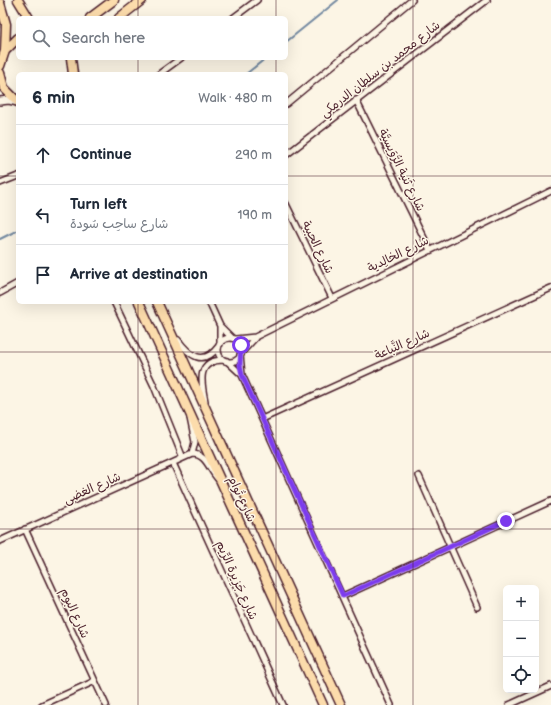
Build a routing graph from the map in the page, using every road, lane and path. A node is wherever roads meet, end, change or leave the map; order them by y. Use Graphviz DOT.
graph roads {
  1 [pos="18,0"];
  2 [pos="114,0"];
  3 [pos="142,0"];
  4 [pos="257,0"];
  5 [pos="412,0"];
  6 [pos="486,0"];
  7 [pos="0,3"];
  8 [pos="27,16"];
  9 [pos="93,16"];
  10 [pos="121,16"];
  11 [pos="236,16"];
  12 [pos="16,40"];
  13 [pos="5,51"];
  14 [pos="71,60"];
  15 [pos="78,60"];
  16 [pos="179,60"];
  17 [pos="0,63"];
  18 [pos="73,72"];
  19 [pos="73,72"];
  20 [pos="162,72"];
  21 [pos="165,72"];
  22 [pos="0,73"];
  23 [pos="16,100"];
  24 [pos="356,100"];
  25 [pos="0,101"];
  26 [pos="16,102"];
  27 [pos="288,102"];
  28 [pos="288,152"];
  29 [pos="16,177"];
  30 [pos="0,183"];
  31 [pos="551,191"];
  32 [pos="288,208"];
  33 [pos="430,250"];
  34 [pos="16,284"];
  35 [pos="551,288"];
  36 [pos="0,293"];
  37 [pos="332,298"];
  38 [pos="115,304"];
  39 [pos="140,304"];
  40 [pos="158,304"];
  41 [pos="210,304"];
  42 [pos="220,326"];
  43 [pos="170,330"];
  44 [pos="255,337"];
  45 [pos="234,339"];
  46 [pos="219,345"];
  47 [pos="241,354"];
  48 [pos="226,361"];
  49 [pos="242,375"];
  50 [pos="189,411"];
  51 [pos="208,413"];
  52 [pos="262,419"];
  53 [pos="192,454"];
  54 [pos="183,458"];
  55 [pos="173,463"];
  56 [pos="419,476"];
  57 [pos="222,483"];
  58 [pos="551,501"];
  59 [pos="25,529"];
  60 [pos="0,541"];
  61 [pos="450,546"];
  62 [pos="343,596"];
  63 [pos="477,607"];
  64 [pos="95,681"];
  65 [pos="551,686"];
  66 [pos="42,705"];
  67 [pos="106,705"];
  68 [pos="283,705"];
  69 [pos="323,705"];
  70 [pos="341,705"];
  71 [pos="391,705"];
  72 [pos="510,705"];
  1 -- 8 [label="main road"];
  2 -- 9 [label="main road"];
  3 -- 10 [label="main road"];
  4 -- 11 [label="street"];
  5 -- 27 [label="street"];
  6 -- 24 [label="street, شارع محمد بن سلطان الدرمكي"];
  7 -- 13 [label="main road"];
  12 -- 13 [label="main road"];
  13 -- 17 [label="main road"];
  14 -- 18 [label="main road"];
  15 -- 19 [label="main road"];
  16 -- 20 [label="street"];
  16 -- 21 [label="street"];
  22 -- 23 [label="main road"];
  24 -- 28 [label="street, شارع محمد بن سلطان الدرمكي"];
  24 -- 33 [label="street, شارع ثَنية الرُّوَيسيَّة"];
  25 -- 26 [label="street"];
  29 -- 30 [label="street"];
  31 -- 33 [label="street, شارع الخالِدية"];
  32 -- 37 [label="street, شارع الحبية"];
  33 -- 37 [label="street, شارع الخالِدية"];
  34 -- 36 [label="street"];
  35 -- 52 [label="street, شارع النَّباعة"];
  37 -- 44 [label="street, شارع الخالِدية"];
  38 -- 54 [label="street"];
  39 -- 50 [label="main road, شارع تُوام"];
  40 -- 43 [label="main road, شارع تُوام"];
  41 -- 42 [label="street"];
  42 -- 45 [label="street"];
  42 -- 46 [label="street"];
  43 -- 46 [label="street"];
  43 -- 51 [label="main road, شارع تُوام"];
  44 -- 45 [label="street, شارع الخالِدية"];
  44 -- 47 [label="street, شارع الخالِدية"];
  45 -- 46 [label="street"];
  45 -- 47 [label="street"];
  46 -- 48 [label="street"];
  47 -- 48 [label="street"];
  47 -- 49 [label="street"];
  48 -- 49 [label="street"];
  48 -- 51 [label="street"];
  49 -- 52 [label="street"];
  50 -- 53 [label="street"];
  50 -- 57 [label="main road, شارع تُوام"];
  51 -- 70 [label="main road, شارع تُوام"];
  52 -- 62 [label="street"];
  53 -- 54 [label="street, شارع الغضى"];
  53 -- 57 [label="street"];
  54 -- 55 [label="street, شارع الغضى"];
  55 -- 59 [label="street, شارع الغضى"];
  55 -- 68 [label="street, شارع جَزِيرة الرِّيم"];
  56 -- 61 [label="street"];
  57 -- 69 [label="main road, شارع تُوام"];
  58 -- 61 [label="street"];
  59 -- 60 [label="street, شارع الغضى"];
  59 -- 64 [label="street, شارع البوم"];
  61 -- 62 [label="street"];
  61 -- 63 [label="street"];
  62 -- 71 [label="street"];
  64 -- 66 [label="street"];
  64 -- 67 [label="street, شارع البوم"];
  65 -- 72 [label="street"];
}
